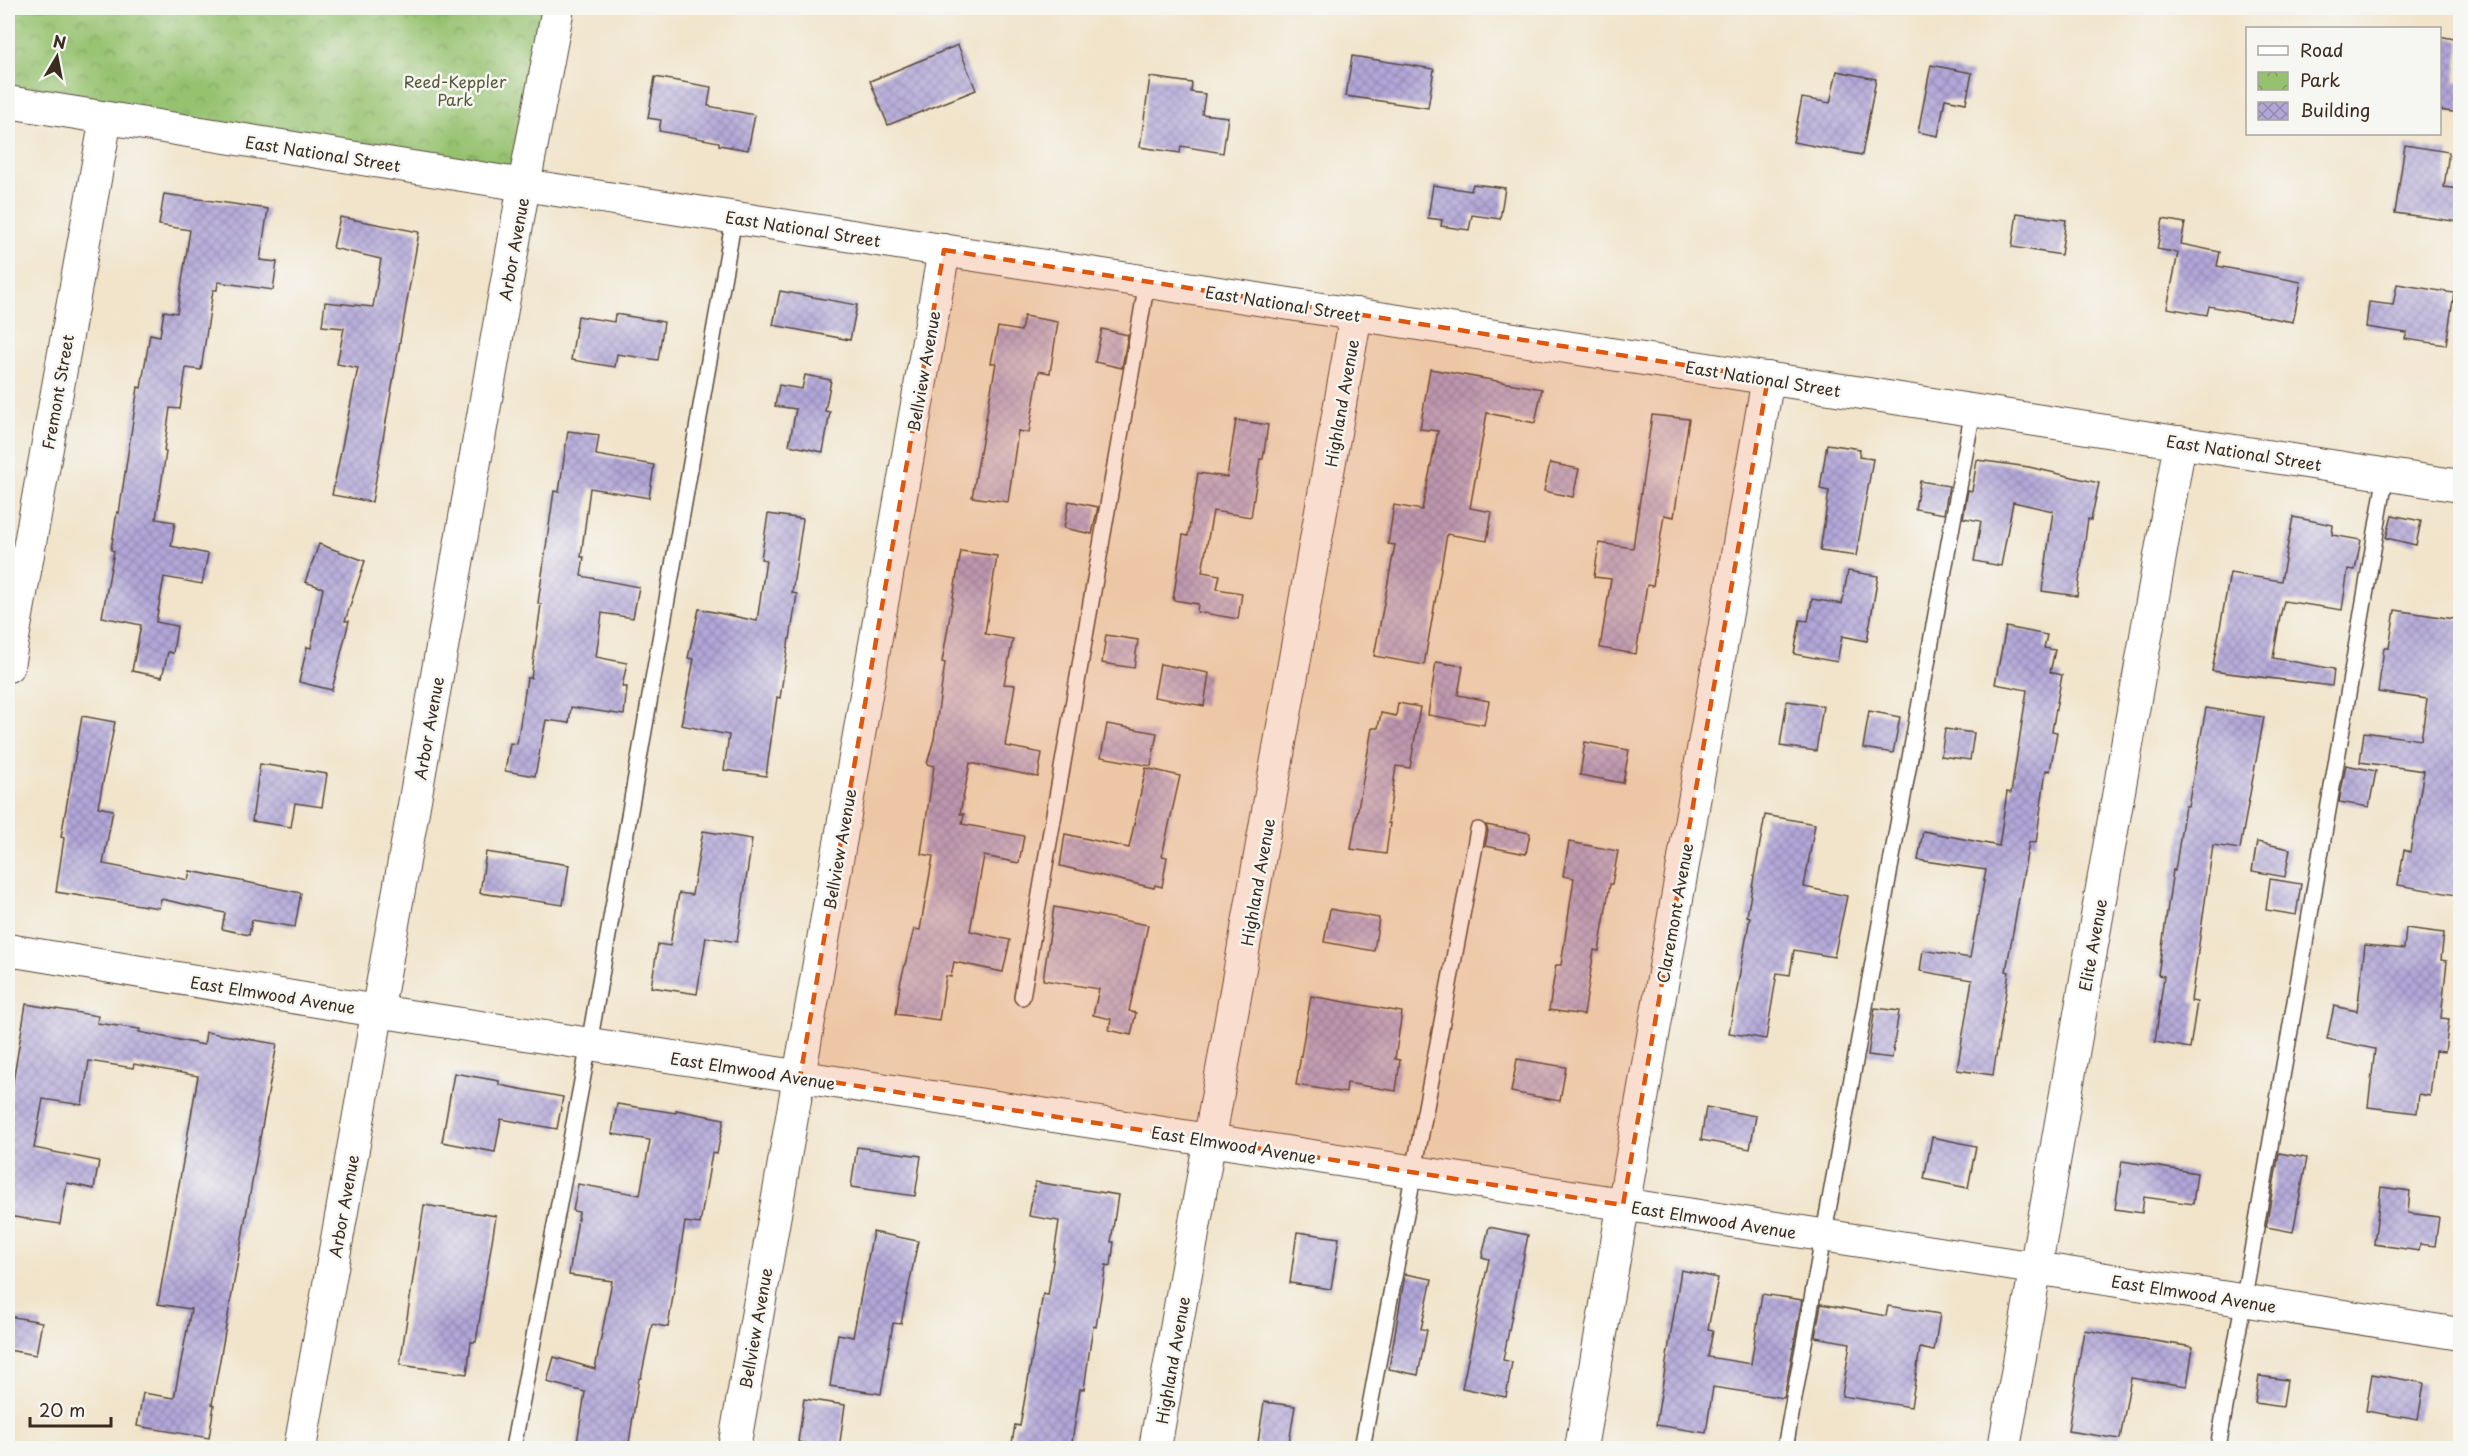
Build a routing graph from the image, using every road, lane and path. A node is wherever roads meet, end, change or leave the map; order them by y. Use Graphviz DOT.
graph roads {
  1 [pos="558,8"];
  2 [pos="8,102"];
  3 [pos="106,118"];
  4 [pos="524,185"];
  5 [pos="734,218"];
  6 [pos="944,250"];
  7 [pos="1147,282"];
  8 [pos="1356,314"];
  9 [pos="1768,378"];
  10 [pos="1973,410"];
  11 [pos="2180,442"];
  12 [pos="2386,474"];
  13 [pos="2460,486"];
  14 [pos="8,666"];
  15 [pos="1478,830"];
  16 [pos="8,950"];
  17 [pos="1022,997"];
  18 [pos="377,1011"];
  19 [pos="588,1044"];
  20 [pos="800,1077"];
  21 [pos="1211,1141"];
  22 [pos="1414,1173"];
  23 [pos="1623,1205"];
  24 [pos="1824,1236"];
  25 [pos="2035,1269"];
  26 [pos="2244,1301"];
  27 [pos="2460,1334"];
  28 [pos="300,1449"];
  29 [pos="513,1449"];
  30 [pos="734,1449"];
  31 [pos="1155,1449"];
  32 [pos="1362,1449"];
  33 [pos="1581,1449"];
  34 [pos="1785,1449"];
  35 [pos="2004,1449"];
  36 [pos="2218,1449"];
  1 -- 4 [label="street, Arbor Avenue"];
  2 -- 3 [label="street, East National Street"];
  3 -- 4 [label="street, East National Street"];
  3 -- 14 [label="street, Fremont Street"];
  4 -- 5 [label="street, East National Street"];
  4 -- 18 [label="street, Arbor Avenue"];
  5 -- 6 [label="street, East National Street"];
  5 -- 19 [label="lane"];
  6 -- 7 [label="street, East National Street"];
  6 -- 20 [label="street, Bellview Avenue"];
  7 -- 8 [label="street, East National Street"];
  7 -- 17 [label="lane"];
  8 -- 9 [label="street, East National Street"];
  8 -- 21 [label="street, Highland Avenue"];
  9 -- 10 [label="street, East National Street"];
  9 -- 23 [label="street, Claremont Avenue"];
  10 -- 11 [label="street, East National Street"];
  10 -- 24 [label="lane"];
  11 -- 12 [label="street, East National Street"];
  11 -- 25 [label="street, Elite Avenue"];
  12 -- 13 [label="street, East National Street"];
  12 -- 26 [label="lane"];
  15 -- 22 [label="lane"];
  16 -- 18 [label="street, East Elmwood Avenue"];
  18 -- 19 [label="street, East Elmwood Avenue"];
  18 -- 28 [label="street, Arbor Avenue"];
  19 -- 20 [label="street, East Elmwood Avenue"];
  19 -- 29 [label="lane"];
  20 -- 21 [label="street, East Elmwood Avenue"];
  20 -- 30 [label="street, Bellview Avenue"];
  21 -- 22 [label="street, East Elmwood Avenue"];
  21 -- 31 [label="street, Highland Avenue"];
  22 -- 23 [label="street, East Elmwood Avenue"];
  22 -- 32 [label="lane"];
  23 -- 24 [label="street, East Elmwood Avenue"];
  23 -- 33 [label="street, Claremont Avenue"];
  24 -- 25 [label="street, East Elmwood Avenue"];
  24 -- 34 [label="lane"];
  25 -- 26 [label="street, East Elmwood Avenue"];
  25 -- 35 [label="street, Elite Avenue"];
  26 -- 27 [label="street, East Elmwood Avenue"];
  26 -- 36 [label="lane"];
}
